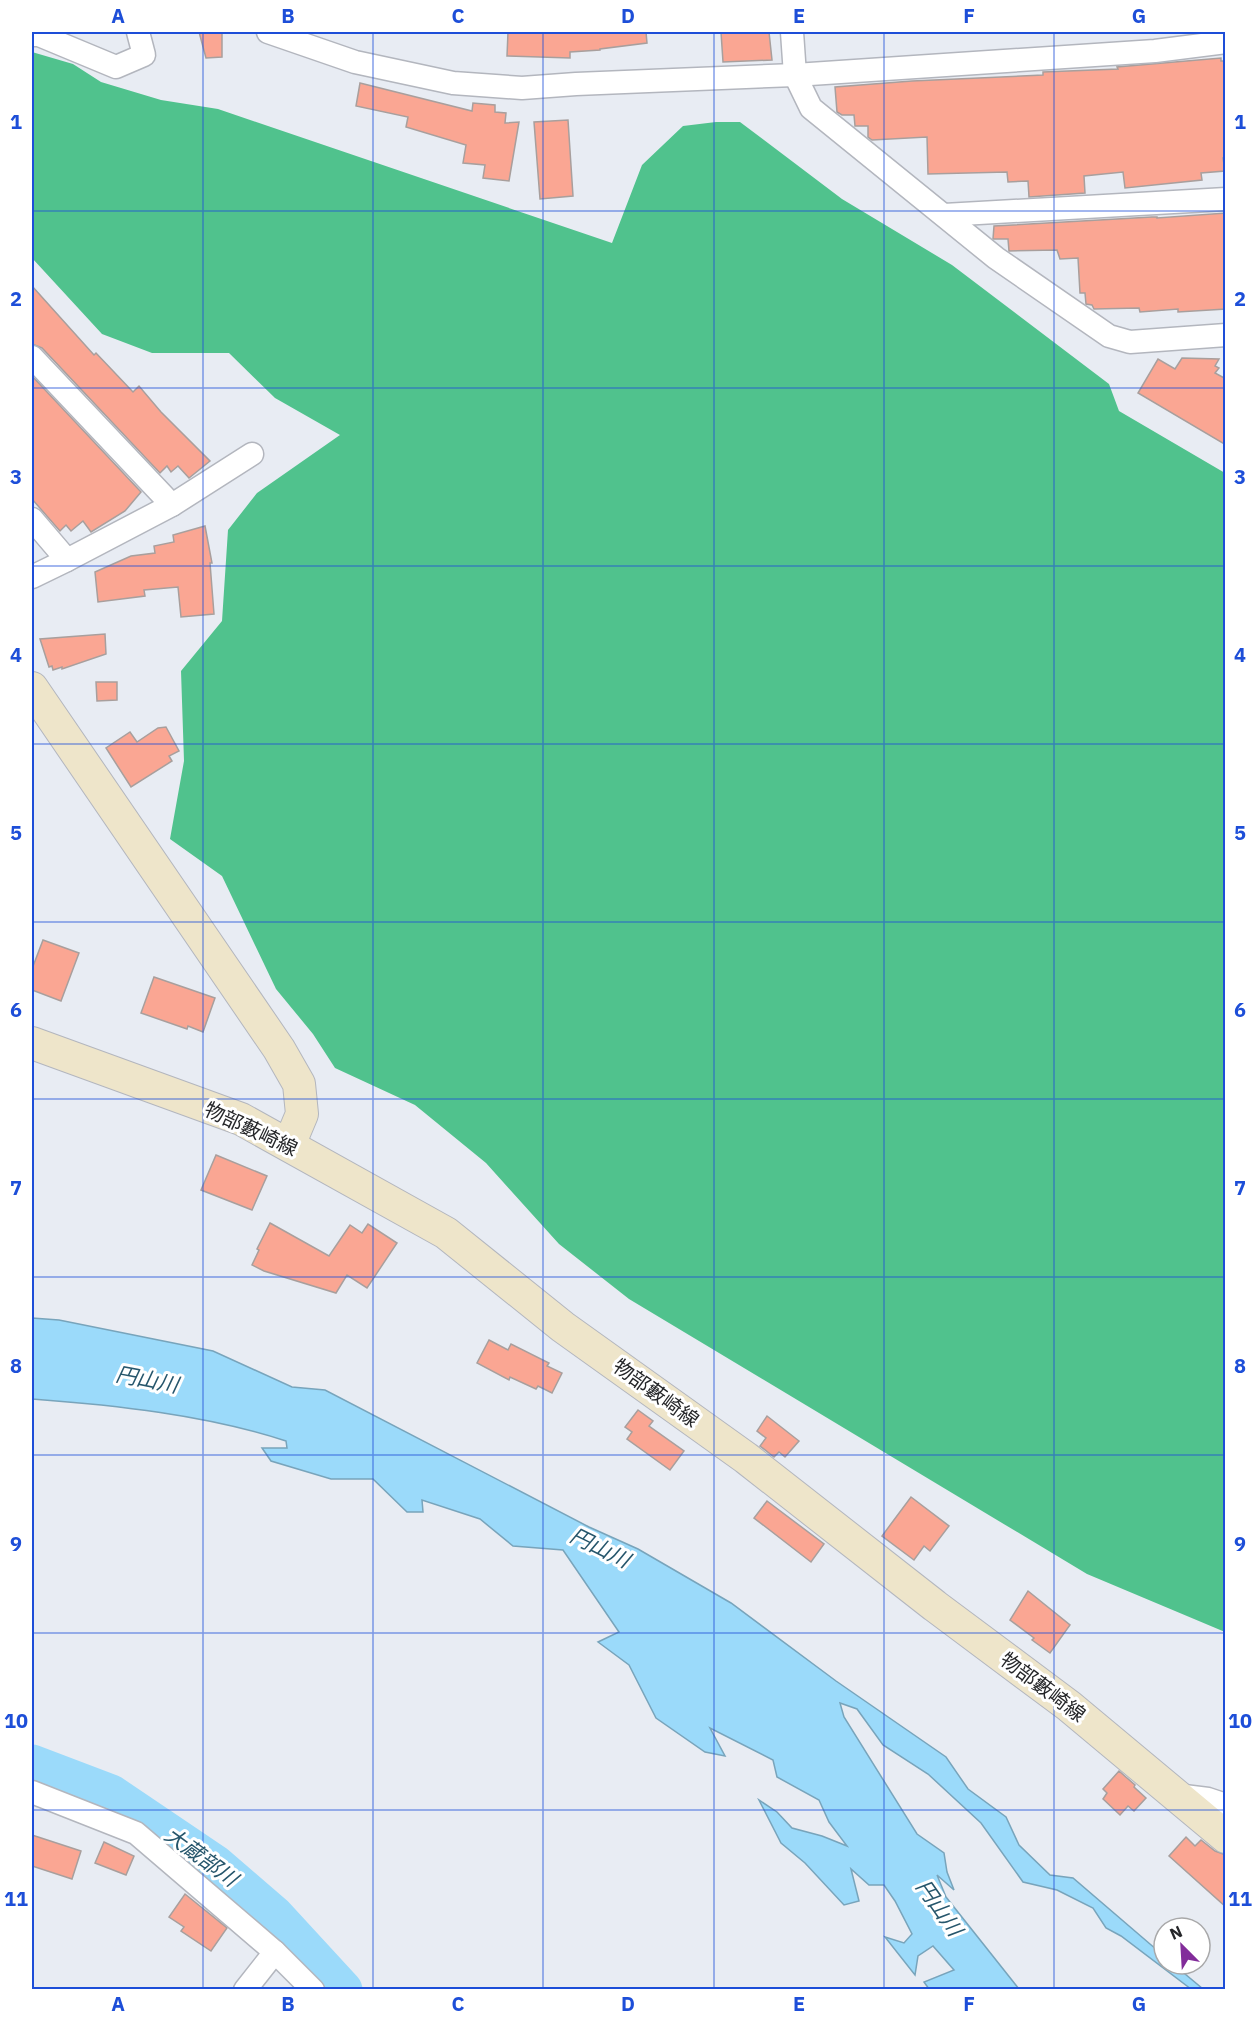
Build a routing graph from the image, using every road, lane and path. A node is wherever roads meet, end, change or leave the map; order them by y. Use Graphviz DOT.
graph roads {
  1 [pos="138,32"];
  2 [pos="268,32"];
  3 [pos="792,32"];
  4 [pos="32,35"];
  5 [pos="1226,42"];
  6 [pos="795,75"];
  7 [pos="1226,198"];
  8 [pos="944,215"];
  9 [pos="1226,335"];
  10 [pos="32,357"];
  11 [pos="252,454"];
  12 [pos="172,506"];
  13 [pos="32,519"];
  14 [pos="67,560"];
  15 [pos="32,577"];
  16 [pos="32,688"];
  17 [pos="32,1043"];
  18 [pos="289,1145"];
  19 [pos="32,1792"];
  20 [pos="1176,1795"];
  21 [pos="1226,1805"];
  22 [pos="1226,1837"];
  23 [pos="275,1952"];
  24 [pos="245,1989"];
  25 [pos="313,1989"];
  1 -- 4 [label="street"];
  2 -- 6 [label="street"];
  3 -- 6 [label="street"];
  5 -- 6 [label="street"];
  6 -- 8 [label="street"];
  7 -- 8 [label="street"];
  8 -- 9 [label="street"];
  10 -- 12 [label="street"];
  11 -- 12 [label="street"];
  12 -- 14 [label="street"];
  13 -- 14 [label="street"];
  14 -- 15 [label="street"];
  16 -- 18 [label="main road"];
  17 -- 18 [label="main road, 物部藪崎線"];
  18 -- 20 [label="main road, 物部藪崎線"];
  19 -- 23 [label="street"];
  20 -- 21 [label="street"];
  20 -- 22 [label="main road, 物部藪崎線"];
  23 -- 24 [label="street"];
  23 -- 25 [label="street"];
}
